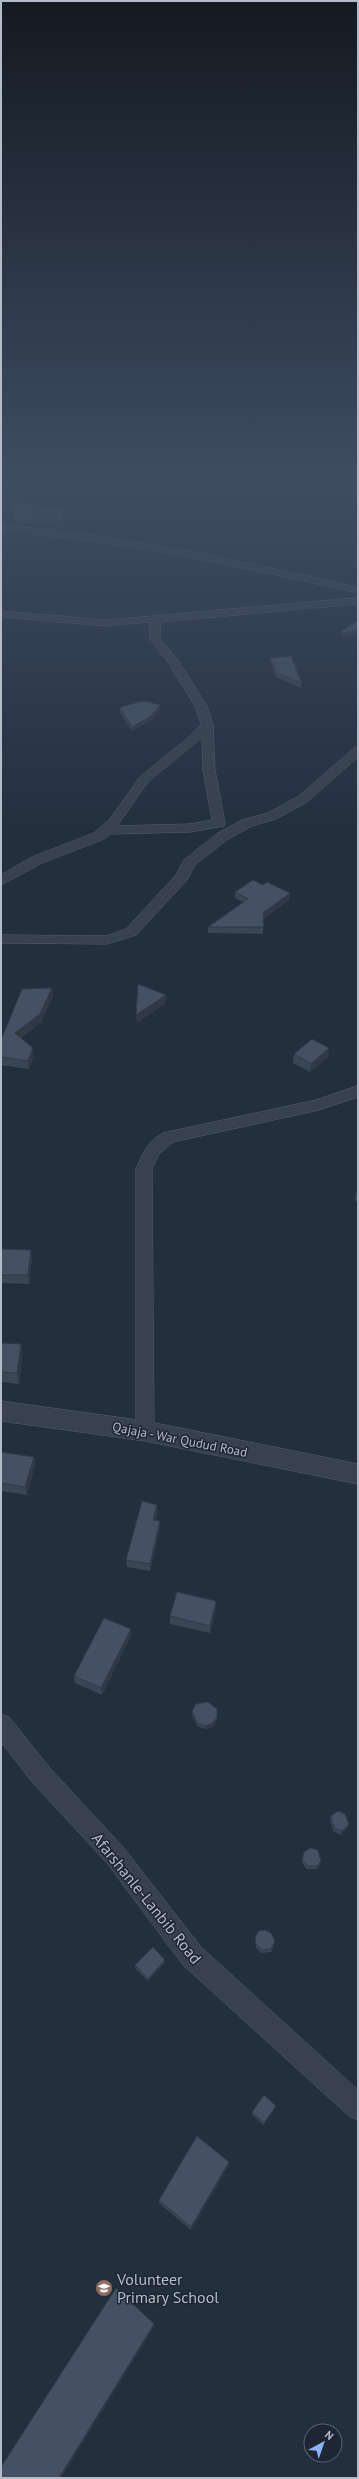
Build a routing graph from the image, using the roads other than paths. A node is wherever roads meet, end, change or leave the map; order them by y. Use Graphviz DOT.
graph roads {
  1 [pos="358,601"];
  2 [pos="1,614"];
  3 [pos="154,618"];
  4 [pos="207,724"];
  5 [pos="358,752"];
  6 [pos="219,823"];
  7 [pos="247,823"];
  8 [pos="108,830"];
  9 [pos="1,881"];
  10 [pos="1,939"];
  11 [pos="358,1091"];
  12 [pos="1,1411"];
  13 [pos="145,1431"];
  14 [pos="358,1474"];
  15 [pos="1,1725"];
  16 [pos="358,2107"];
  1 -- 3 [label="street"];
  2 -- 3 [label="street"];
  3 -- 4 [label="street"];
  4 -- 6 [label="street"];
  4 -- 8 [label="street"];
  5 -- 7 [label="street"];
  6 -- 7 [label="street"];
  6 -- 8 [label="street"];
  7 -- 10 [label="street"];
  8 -- 9 [label="street"];
  11 -- 13 [label="street"];
  12 -- 13 [label="street, Qajaja - War Qudud Road"];
  13 -- 14 [label="street, Qajaja - War Qudud Road"];
  15 -- 16 [label="street, Afarshanle-Lanbib Road"];
}
